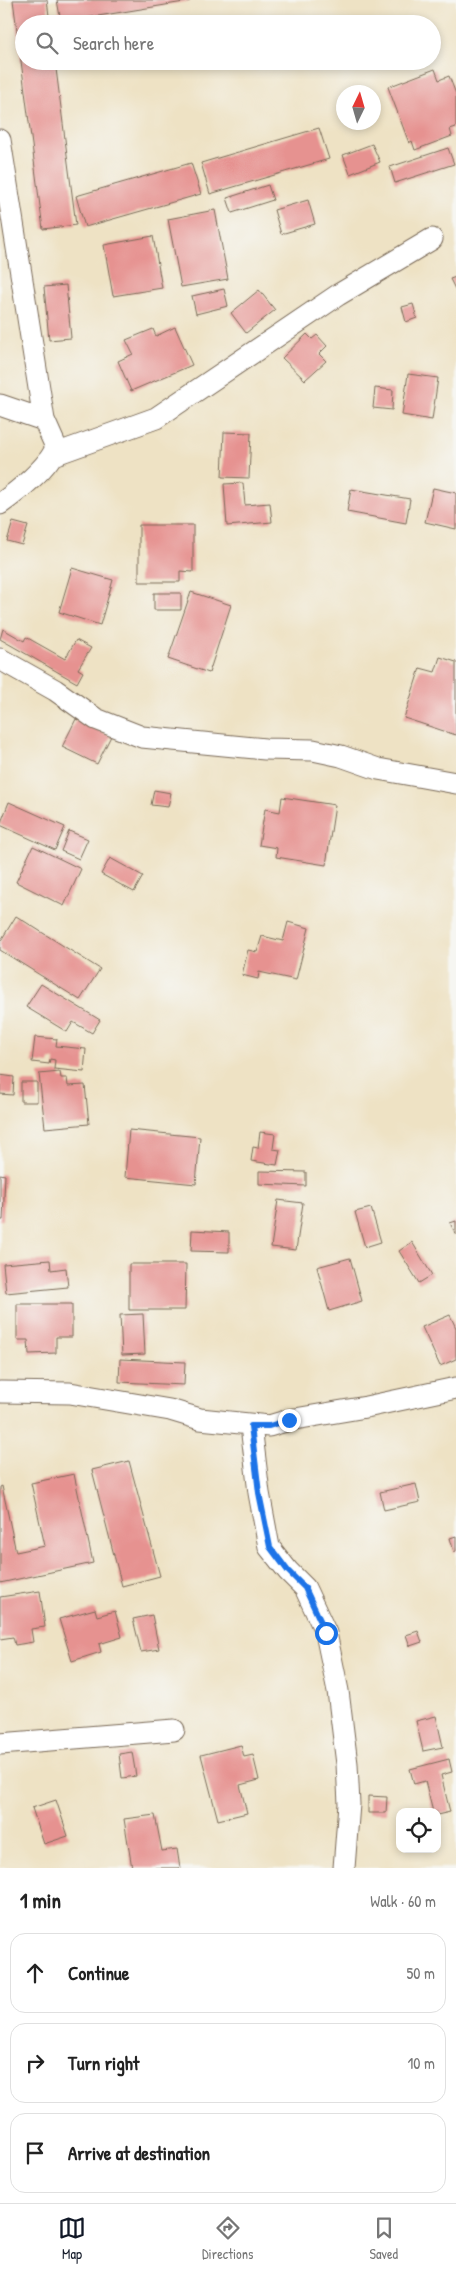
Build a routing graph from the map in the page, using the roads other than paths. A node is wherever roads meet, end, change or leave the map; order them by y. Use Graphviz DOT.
graph roads {
  1 [pos="0,140"];
  2 [pos="432,239"];
  3 [pos="0,405"];
  4 [pos="44,420"];
  5 [pos="54,455"];
  6 [pos="0,504"];
  7 [pos="0,659"];
  8 [pos="456,783"];
  9 [pos="456,1388"];
  10 [pos="0,1392"];
  11 [pos="251,1426"];
  12 [pos="174,1730"];
  13 [pos="0,1744"];
  14 [pos="344,1868"];
  1 -- 4 [label="street"];
  2 -- 5 [label="street"];
  3 -- 4 [label="street"];
  4 -- 5 [label="street"];
  5 -- 6 [label="street"];
  7 -- 8 [label="street"];
  9 -- 11 [label="street"];
  10 -- 11 [label="street"];
  11 -- 14 [label="street"];
  12 -- 13 [label="street"];
}
